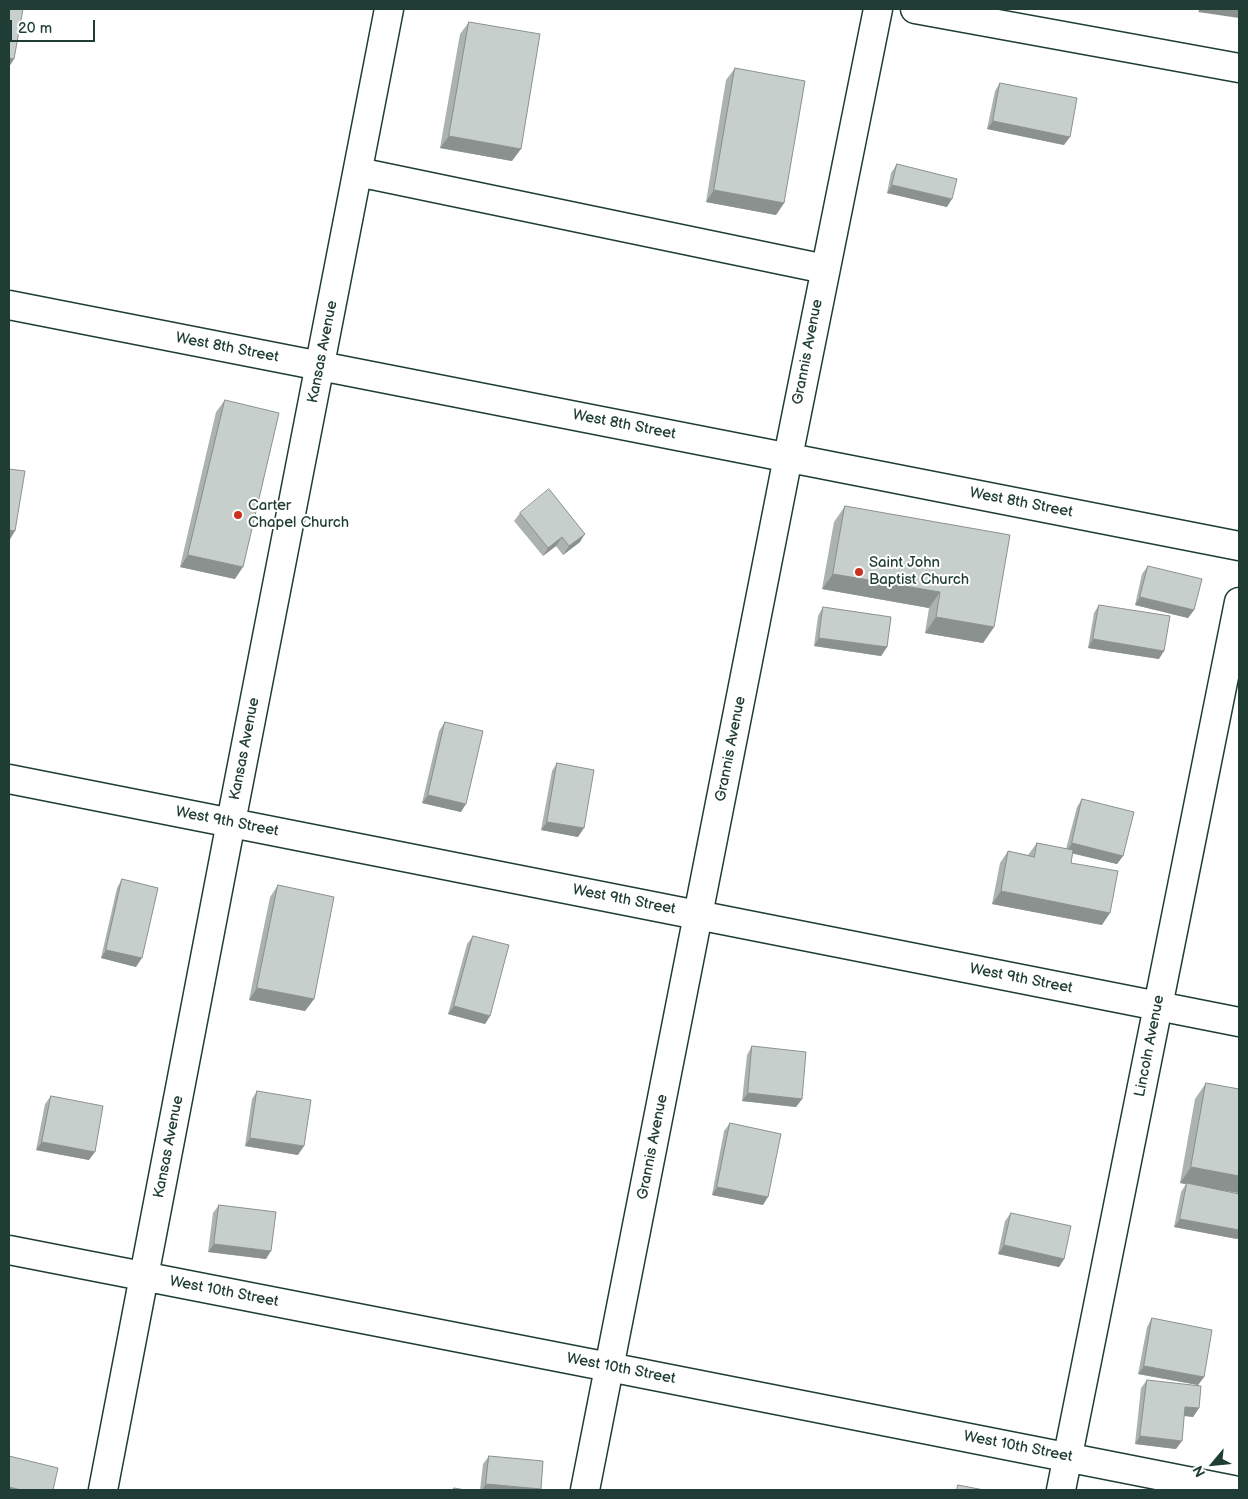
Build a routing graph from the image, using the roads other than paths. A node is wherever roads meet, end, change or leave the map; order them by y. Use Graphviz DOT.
graph roads {
  1 [pos="389,9"];
  2 [pos="878,9"];
  3 [pos="915,9"];
  4 [pos="1239,68"];
  5 [pos="358,172"];
  6 [pos="825,269"];
  7 [pos="9,305"];
  8 [pos="320,366"];
  9 [pos="788,457"];
  10 [pos="1239,546"];
  11 [pos="1239,602"];
  12 [pos="9,779"];
  13 [pos="231,822"];
  14 [pos="698,914"];
  15 [pos="1158,1006"];
  16 [pos="1239,1022"];
  17 [pos="9,1250"];
  18 [pos="144,1276"];
  19 [pos="609,1367"];
  20 [pos="1068,1457"];
  21 [pos="103,1490"];
  22 [pos="585,1490"];
  23 [pos="1061,1490"];
  24 [pos="1233,1490"];
  1 -- 5 [label="street, Kansas Avenue"];
  2 -- 6 [label="street, Grannis Avenue"];
  3 -- 4 [label="street"];
  5 -- 6 [label="street"];
  5 -- 8 [label="street, Kansas Avenue"];
  6 -- 9 [label="street, Grannis Avenue"];
  7 -- 8 [label="street, West 8th Street"];
  8 -- 9 [label="street, West 8th Street"];
  8 -- 13 [label="street, Kansas Avenue"];
  9 -- 10 [label="street, West 8th Street"];
  9 -- 14 [label="street, Grannis Avenue"];
  11 -- 15 [label="street, Lincoln Avenue"];
  12 -- 13 [label="street, West 9th Street"];
  13 -- 14 [label="street, West 9th Street"];
  13 -- 18 [label="street, Kansas Avenue"];
  14 -- 15 [label="street, West 9th Street"];
  14 -- 19 [label="street, Grannis Avenue"];
  15 -- 16 [label="street, West 9th Street"];
  15 -- 20 [label="street, Lincoln Avenue"];
  17 -- 18 [label="street, West 10th Street"];
  18 -- 19 [label="street, West 10th Street"];
  18 -- 21 [label="street, Kansas Avenue"];
  19 -- 20 [label="street, West 10th Street"];
  19 -- 22 [label="street, Grannis Avenue"];
  20 -- 23 [label="street, Lincoln Avenue"];
  20 -- 24 [label="street, West 10th Street"];
}
